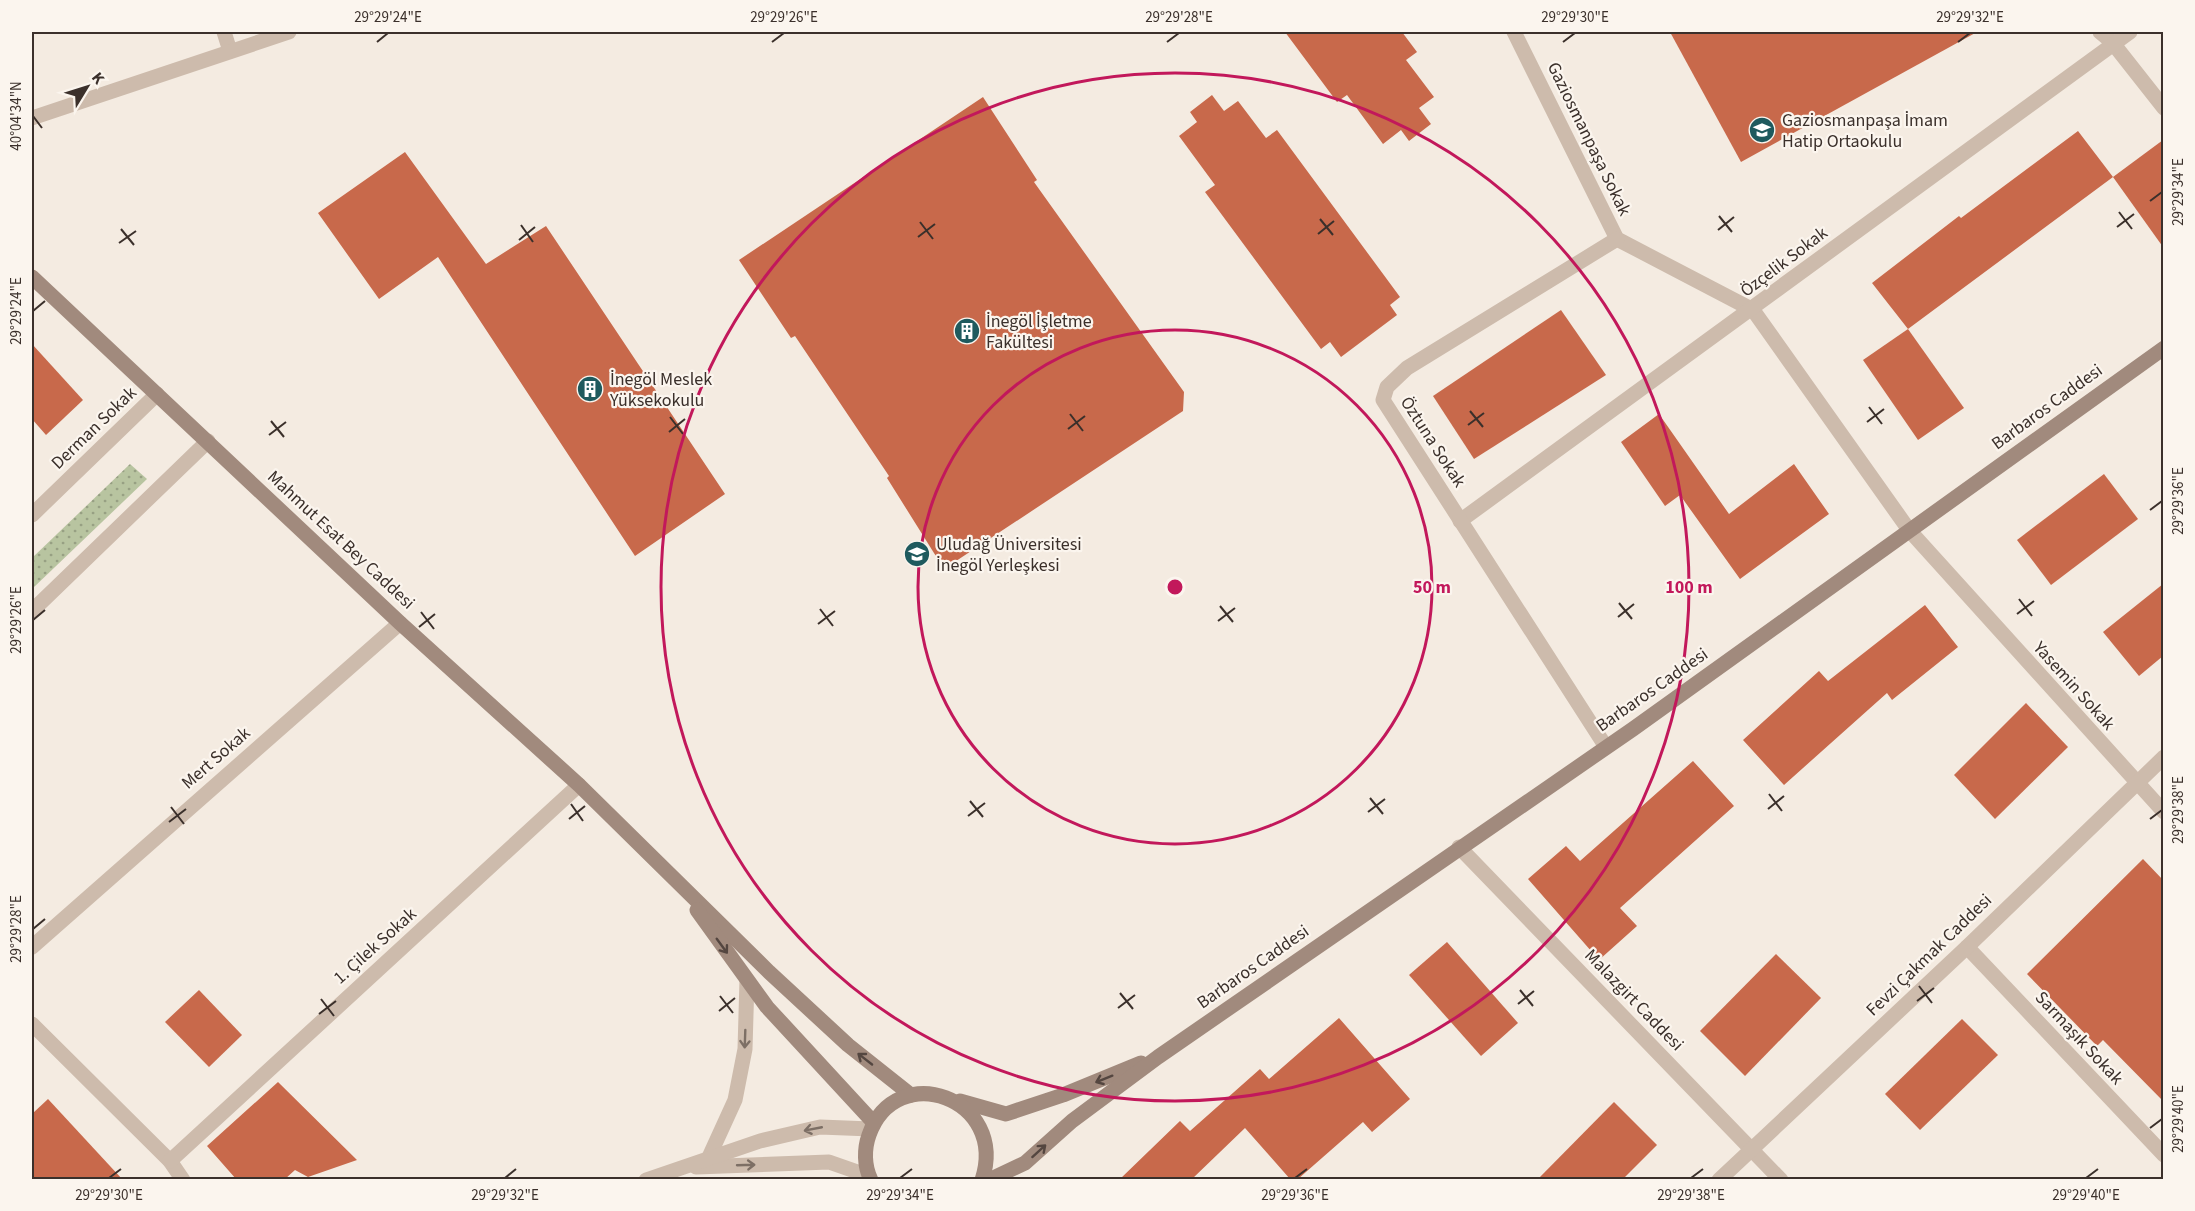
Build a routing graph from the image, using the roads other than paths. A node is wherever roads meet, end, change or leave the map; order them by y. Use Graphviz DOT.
graph roads {
  1 [pos="224,32"];
  2 [pos="289,32"];
  3 [pos="1514,32"];
  4 [pos="2100,32"];
  5 [pos="2130,32"];
  6 [pos="2115,37"];
  7 [pos="230,51"];
  8 [pos="2163,108"];
  9 [pos="32,118"];
  10 [pos="1617,239"];
  11 [pos="32,277"];
  12 [pos="1753,310"];
  13 [pos="2163,348"];
  14 [pos="157,394"];
  15 [pos="208,441"];
  16 [pos="32,515"];
  17 [pos="1461,521"];
  18 [pos="1909,530"];
  19 [pos="32,610"];
  20 [pos="400,623"];
  21 [pos="1606,747"];
  22 [pos="2163,757"];
  23 [pos="2134,783"];
  24 [pos="579,785"];
  25 [pos="2163,812"];
  26 [pos="1459,848"];
  27 [pos="677,880"];
  28 [pos="32,947"];
  29 [pos="1967,947"];
  30 [pos="747,980"];
  31 [pos="32,1024"];
  32 [pos="1158,1057"];
  33 [pos="911,1095"];
  34 [pos="951,1099"];
  35 [pos="872,1126"];
  36 [pos="1751,1149"];
  37 [pos="2163,1155"];
  38 [pos="709,1157"];
  39 [pos="170,1161"];
  40 [pos="687,1168"];
  41 [pos="870,1178"];
  42 [pos="183,1179"];
  43 [pos="646,1179"];
  44 [pos="982,1179"];
  45 [pos="989,1179"];
  46 [pos="1719,1179"];
  47 [pos="1780,1179"];
  1 -- 7 [label="street"];
  2 -- 7 [label="street"];
  3 -- 10 [label="street, Gaziosmanpaşa Sokak"];
  4 -- 6 [label="street"];
  5 -- 6 [label="street, Özçelik Sokak"];
  6 -- 8 [label="street"];
  6 -- 12 [label="street, Özçelik Sokak"];
  7 -- 9 [label="street"];
  10 -- 12 [label="street, Gaziosmanpaşa Sokak"];
  10 -- 17 [label="street, Öztuna Sokak"];
  11 -- 14 [label="main road, Mahmut Esat Bey Caddesi"];
  12 -- 17 [label="street, Özçelik Sokak"];
  12 -- 18 [label="street, Gaziosmanpaşa Sokak"];
  13 -- 18 [label="main road, Barbaros Caddesi"];
  14 -- 15 [label="main road, Mahmut Esat Bey Caddesi"];
  14 -- 16 [label="street, Derman Sokak"];
  15 -- 19 [label="street"];
  15 -- 20 [label="main road, Mahmut Esat Bey Caddesi"];
  17 -- 21 [label="street, Öztuna Sokak"];
  18 -- 21 [label="main road, Barbaros Caddesi"];
  18 -- 23 [label="street, Yasemin Sokak"];
  20 -- 24 [label="main road, Mahmut Esat Bey Caddesi"];
  20 -- 28 [label="street, Mert Sokak"];
  21 -- 26 [label="main road, Barbaros Caddesi"];
  22 -- 23 [label="street, Fevzi Çakmak Caddesi"];
  23 -- 25 [label="street, Yasemin Sokak"];
  23 -- 29 [label="street, Fevzi Çakmak Caddesi"];
  24 -- 27 [label="main road, Mahmut Esat Bey Caddesi"];
  24 -- 39 [label="street, 1. Çilek Sokak"];
  26 -- 32 [label="main road, Barbaros Caddesi"];
  26 -- 36 [label="street, Malazgirt Caddesi"];
  27 -- 30 [label="main road, one-way"];
  33 -- 27 [label="main road, one-way"];
  29 -- 36 [label="street, Fevzi Çakmak Caddesi"];
  29 -- 37 [label="street, Sarmaşık Sokak"];
  30 -- 35 [label="main road"];
  30 -- 38 [label="street, one-way"];
  31 -- 39 [label="street"];
  32 -- 34 [label="main road, one-way"];
  45 -- 32 [label="main road, one-way"];
  33 -- 34 [label="main road"];
  33 -- 35 [label="main road"];
  34 -- 44 [label="main road"];
  35 -- 38 [label="street, one-way"];
  35 -- 41 [label="main road"];
  36 -- 46 [label="street, Fevzi Çakmak Caddesi"];
  36 -- 47 [label="street, Malazgirt Caddesi"];
  38 -- 40 [label="street"];
  39 -- 42 [label="street"];
  40 -- 41 [label="street, one-way"];
  40 -- 43 [label="street"];
}
